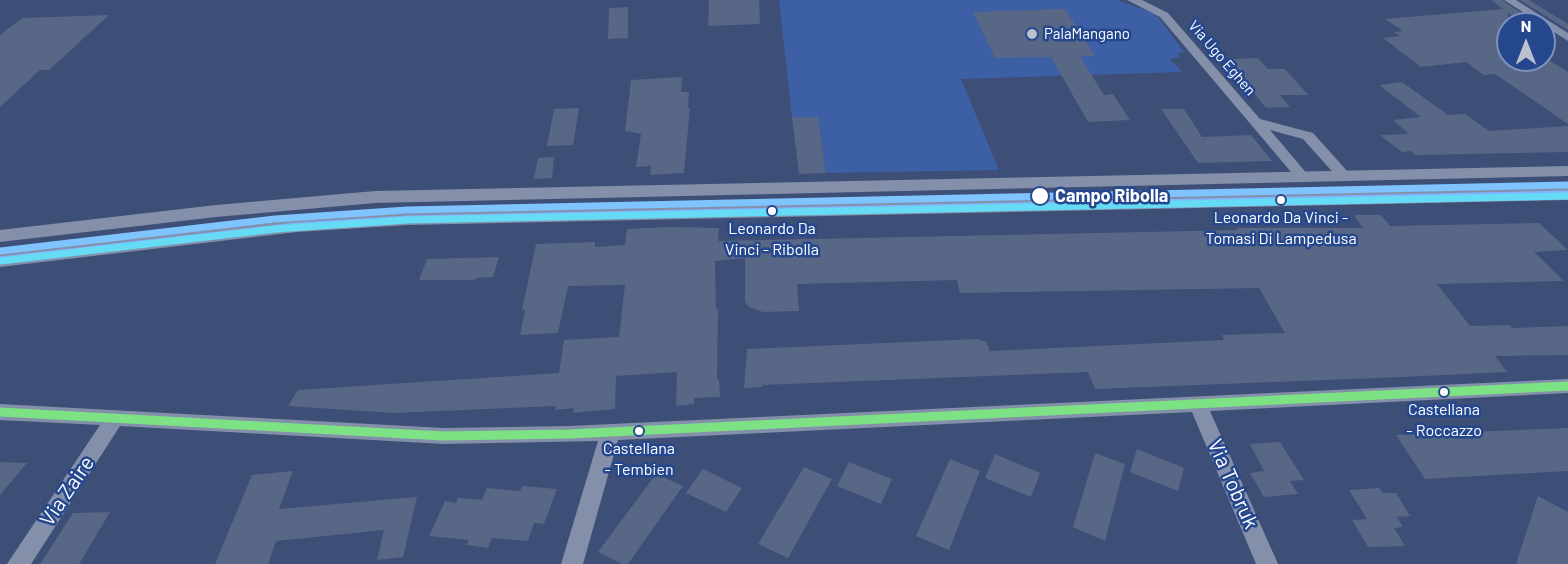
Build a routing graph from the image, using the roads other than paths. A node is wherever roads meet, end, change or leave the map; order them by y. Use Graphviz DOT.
graph roads {
  1 [pos="1132,0"];
  2 [pos="1509,0"];
  3 [pos="1565,33"];
  4 [pos="1256,122"];
  5 [pos="1568,171"];
  6 [pos="1344,175"];
  7 [pos="1302,176"];
  8 [pos="589,191"];
  9 [pos="1568,194"];
  10 [pos="584,214"];
  11 [pos="0,236"];
  12 [pos="0,260"];
  13 [pos="1568,386"];
  14 [pos="1198,404"];
  15 [pos="0,412"];
  16 [pos="116,417"];
  17 [pos="610,433"];
  18 [pos="18,564"];
  19 [pos="572,564"];
  20 [pos="1254,564"];
  21 [pos="1268,564"];
  1 -- 4 [label="street, Via Ugo Eghen"];
  2 -- 3 [label="street"];
  4 -- 6 [label="street, Via Ugo Eghen"];
  4 -- 7 [label="street, Via Ugo Eghen"];
  5 -- 6 [label="street"];
  6 -- 7 [label="street"];
  7 -- 8 [label="street"];
  8 -- 10 [label="street"];
  8 -- 11 [label="street"];
  9 -- 10 [label="street"];
  10 -- 12 [label="street"];
  13 -- 14 [label="street"];
  14 -- 17 [label="street"];
  14 -- 21 [label="street, Via Tobruk"];
  15 -- 16 [label="street"];
  16 -- 17 [label="street"];
  16 -- 18 [label="street, Via Zaire"];
  17 -- 19 [label="street"];
  20 -- 21 [label="street"];
}
